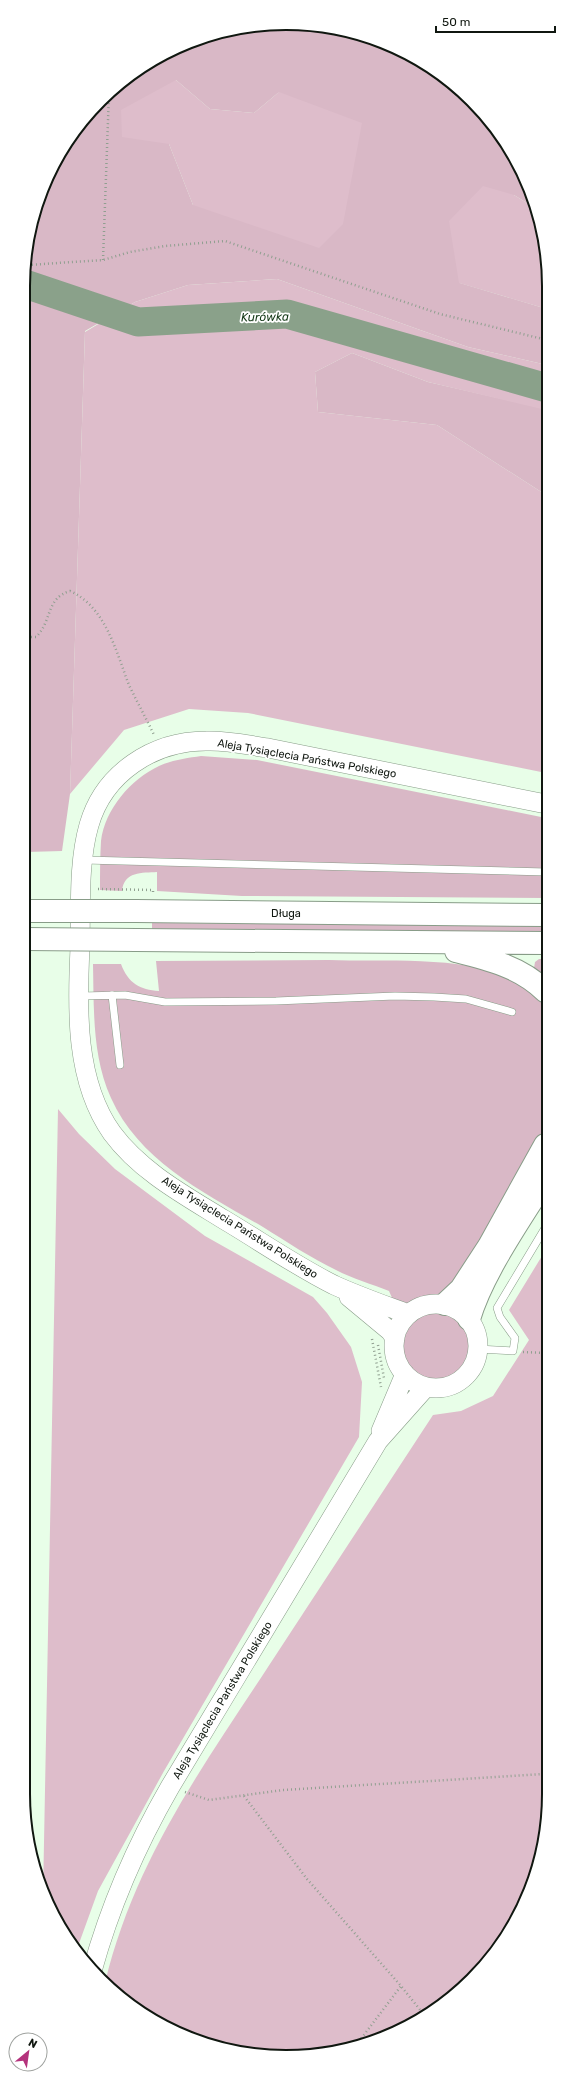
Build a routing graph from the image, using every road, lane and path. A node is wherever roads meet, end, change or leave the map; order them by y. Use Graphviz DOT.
graph roads {
  1 [pos="109,102"];
  2 [pos="103,260"];
  3 [pos="31,265"];
  4 [pos="542,339"];
  5 [pos="30,637"];
  6 [pos="161,748"];
  7 [pos="542,803"];
  8 [pos="83,860"];
  9 [pos="542,872"];
  10 [pos="91,889"];
  11 [pos="153,890"];
  12 [pos="30,911"];
  13 [pos="542,914"];
  14 [pos="30,939"];
  15 [pos="424,943"];
  16 [pos="542,943"];
  17 [pos="542,988"];
  18 [pos="112,995"];
  19 [pos="80,996"];
  20 [pos="512,1012"];
  21 [pos="120,1065"];
  22 [pos="542,1150"];
  23 [pos="542,1185"];
  24 [pos="542,1233"];
  25 [pos="334,1285"];
  26 [pos="445,1304"];
  27 [pos="408,1314"];
  28 [pos="469,1319"];
  29 [pos="395,1338"];
  30 [pos="478,1349"];
  31 [pos="513,1351"];
  32 [pos="542,1353"];
  33 [pos="405,1374"];
  34 [pos="426,1387"];
  35 [pos="378,1441"];
  36 [pos="542,1774"];
  37 [pos="170,1787"];
  38 [pos="244,1796"];
  39 [pos="95,1964"];
  40 [pos="401,1986"];
  41 [pos="421,2011"];
  42 [pos="362,2038"];
  1 -- 2 [label="path"];
  2 -- 3 [label="path"];
  2 -- 4 [label="path"];
  5 -- 6 [label="path"];
  6 -- 7 [label="street, Aleja Tysiąclecia Państwa Polskiego"];
  6 -- 8 [label="street, Aleja Tysiąclecia Państwa Polskiego"];
  8 -- 9 [label="lane"];
  8 -- 19 [label="street, Aleja Tysiąclecia Państwa Polskiego"];
  10 -- 11 [label="path"];
  12 -- 13 [label="highway, Długa, bridge"];
  14 -- 15 [label="highway, bridge"];
  15 -- 16 [label="highway"];
  15 -- 17 [label="highway"];
  18 -- 19 [label="lane"];
  18 -- 20 [label="lane"];
  18 -- 21 [label="lane"];
  19 -- 25 [label="street, Aleja Tysiąclecia Państwa Polskiego"];
  22 -- 26 [label="highway"];
  23 -- 28 [label="highway"];
  24 -- 31 [label="lane"];
  25 -- 27 [label="street, Aleja Tysiąclecia Państwa Polskiego"];
  25 -- 29 [label="street, Aleja Tysiąclecia Państwa Polskiego"];
  26 -- 27 [label="street"];
  26 -- 28 [label="street"];
  27 -- 29 [label="street"];
  28 -- 30 [label="street"];
  29 -- 33 [label="street"];
  30 -- 31 [label="lane"];
  30 -- 34 [label="street"];
  31 -- 32 [label="path"];
  33 -- 34 [label="street"];
  33 -- 35 [label="street, Aleja Tysiąclecia Państwa Polskiego"];
  34 -- 35 [label="street, Aleja Tysiąclecia Państwa Polskiego"];
  35 -- 37 [label="street, Aleja Tysiąclecia Państwa Polskiego"];
  36 -- 38 [label="path"];
  37 -- 38 [label="path"];
  37 -- 39 [label="street, Aleja Tysiąclecia Państwa Polskiego"];
  38 -- 40 [label="path"];
  40 -- 41 [label="path"];
  40 -- 42 [label="path"];
}
